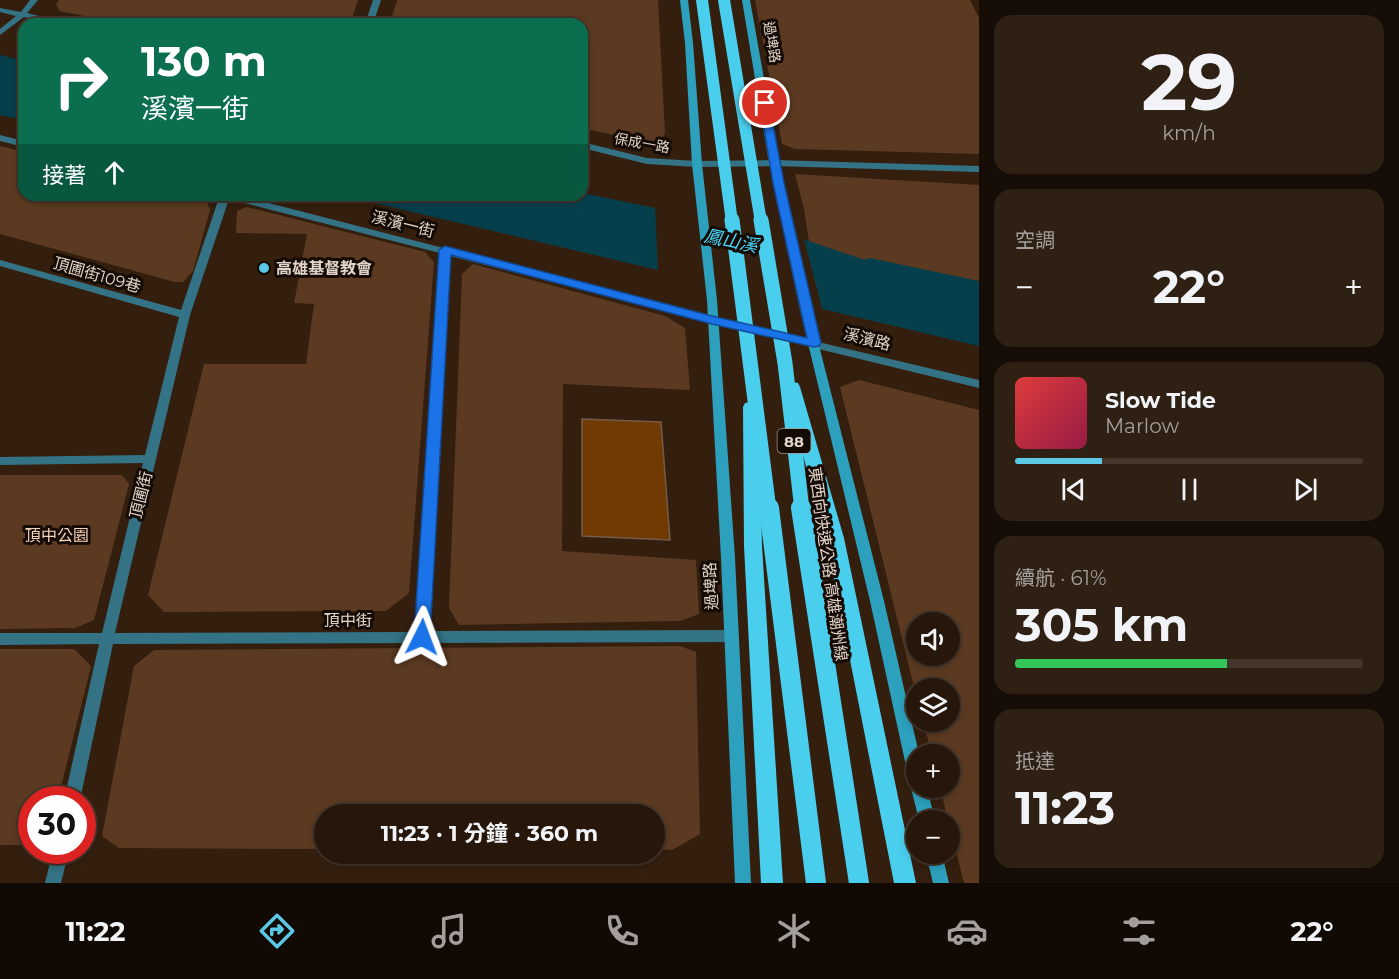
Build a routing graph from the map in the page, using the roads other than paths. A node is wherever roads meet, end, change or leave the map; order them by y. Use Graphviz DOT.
graph roads {
  1 [pos="34,0"];
  2 [pos="376,0"];
  3 [pos="684,0"];
  4 [pos="702,0"];
  5 [pos="724,0"];
  6 [pos="746,0"];
  7 [pos="0,10"];
  8 [pos="23,14"];
  9 [pos="18,18"];
  10 [pos="18,18"];
  11 [pos="41,18"];
  12 [pos="371,18"];
  13 [pos="0,33"];
  14 [pos="0,138"];
  15 [pos="18,142"];
  16 [pos="588,146"];
  17 [pos="774,163"];
  18 [pos="697,164"];
  19 [pos="979,169"];
  20 [pos="224,201"];
  21 [pos="250,201"];
  22 [pos="445,250"];
  23 [pos="1,265"];
  24 [pos="185,315"];
  25 [pos="712,320"];
  26 [pos="814,343"];
  27 [pos="750,358"];
  28 [pos="785,363"];
  29 [pos="979,384"];
  30 [pos="150,459"];
  31 [pos="0,461"];
  32 [pos="732,636"];
  33 [pos="422,637"];
  34 [pos="0,639"];
  35 [pos="107,639"];
  36 [pos="909,744"];
  37 [pos="75,786"];
  38 [pos="58,864"];
  39 [pos="936,864"];
  40 [pos="54,883"];
  41 [pos="743,883"];
  42 [pos="772,883"];
  43 [pos="816,883"];
  44 [pos="859,883"];
  45 [pos="905,883"];
  46 [pos="941,883"];
  1 -- 8 [label="street"];
  2 -- 12 [label="street"];
  3 -- 18 [label="main road"];
  4 -- 27 [label="highway, 88, bridge"];
  5 -- 28 [label="highway, 東西向快速公路 高雄潮州線 / 88, bridge"];
  6 -- 17 [label="main road, 過埤路"];
  7 -- 8 [label="street"];
  8 -- 10 [label="street"];
  8 -- 11 [label="street"];
  9 -- 13 [label="street"];
  14 -- 15 [label="street"];
  16 -- 18 [label="street, 保成一路"];
  17 -- 18 [label="street, 保成一路"];
  17 -- 19 [label="street, 保成一路"];
  17 -- 26 [label="main road, 過埤路"];
  18 -- 25 [label="main road, 過埤路"];
  20 -- 24 [label="street, 頂圃街"];
  21 -- 22 [label="street, 溪濱一街"];
  22 -- 25 [label="street, 溪濱一街"];
  22 -- 33 [label="street"];
  23 -- 24 [label="street, 頂圃街109巷"];
  24 -- 30 [label="street, 頂圃街"];
  25 -- 26 [label="street, 溪濱路"];
  25 -- 32 [label="main road, 過埤路"];
  26 -- 29 [label="street, 溪濱路"];
  26 -- 36 [label="main road"];
  27 -- 42 [label="highway, bridge"];
  27 -- 43 [label="highway, 88, bridge"];
  28 -- 44 [label="highway, 東西向快速公路 高雄潮州線 / 88, bridge"];
  28 -- 45 [label="highway, bridge"];
  30 -- 31 [label="street"];
  30 -- 35 [label="street, 頂圃街"];
  32 -- 33 [label="street, 頂中街"];
  32 -- 41 [label="main road, 過埤路"];
  33 -- 35 [label="street, 頂中街"];
  34 -- 35 [label="street, 頂中街"];
  35 -- 37 [label="street, 頂圃街"];
  38 -- 40 [label="street"];
  39 -- 46 [label="main road"];
}
